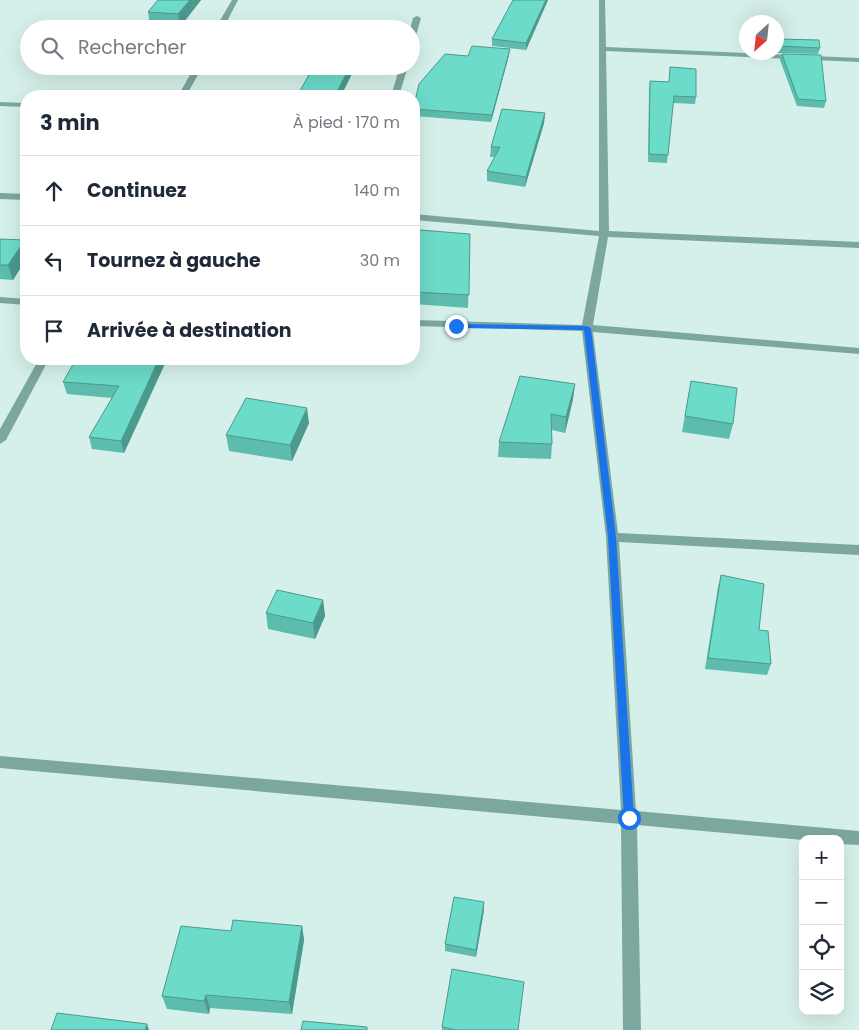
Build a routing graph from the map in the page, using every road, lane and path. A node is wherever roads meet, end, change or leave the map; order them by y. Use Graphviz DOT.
graph roads {
  1 [pos="235,0"];
  2 [pos="602,0"];
  3 [pos="224,20"];
  4 [pos="601,49"];
  5 [pos="859,60"];
  6 [pos="194,75"];
  7 [pos="401,75"];
  8 [pos="185,90"];
  9 [pos="397,90"];
  10 [pos="0,104"];
  11 [pos="20,105"];
  12 [pos="0,196"];
  13 [pos="20,197"];
  14 [pos="420,218"];
  15 [pos="604,234"];
  16 [pos="859,245"];
  17 [pos="0,300"];
  18 [pos="20,302"];
  19 [pos="420,323"];
  20 [pos="587,328"];
  21 [pos="859,351"];
  22 [pos="41,365"];
  23 [pos="0,440"];
  24 [pos="612,537"];
  25 [pos="859,550"];
  26 [pos="0,762"];
  27 [pos="629,818"];
  28 [pos="859,838"];
  29 [pos="632,1030"];
  1 -- 3 [label="street"];
  2 -- 4 [label="street"];
  4 -- 5 [label="street"];
  4 -- 15 [label="street"];
  6 -- 8 [label="street"];
  7 -- 9 [label="street"];
  10 -- 11 [label="street"];
  12 -- 13 [label="street"];
  14 -- 15 [label="street"];
  15 -- 16 [label="street"];
  15 -- 20 [label="street"];
  17 -- 18 [label="street"];
  19 -- 20 [label="street"];
  20 -- 21 [label="street"];
  20 -- 24 [label="street"];
  22 -- 23 [label="street"];
  24 -- 25 [label="street"];
  24 -- 27 [label="street"];
  26 -- 27 [label="street"];
  27 -- 28 [label="street"];
  27 -- 29 [label="street"];
}
